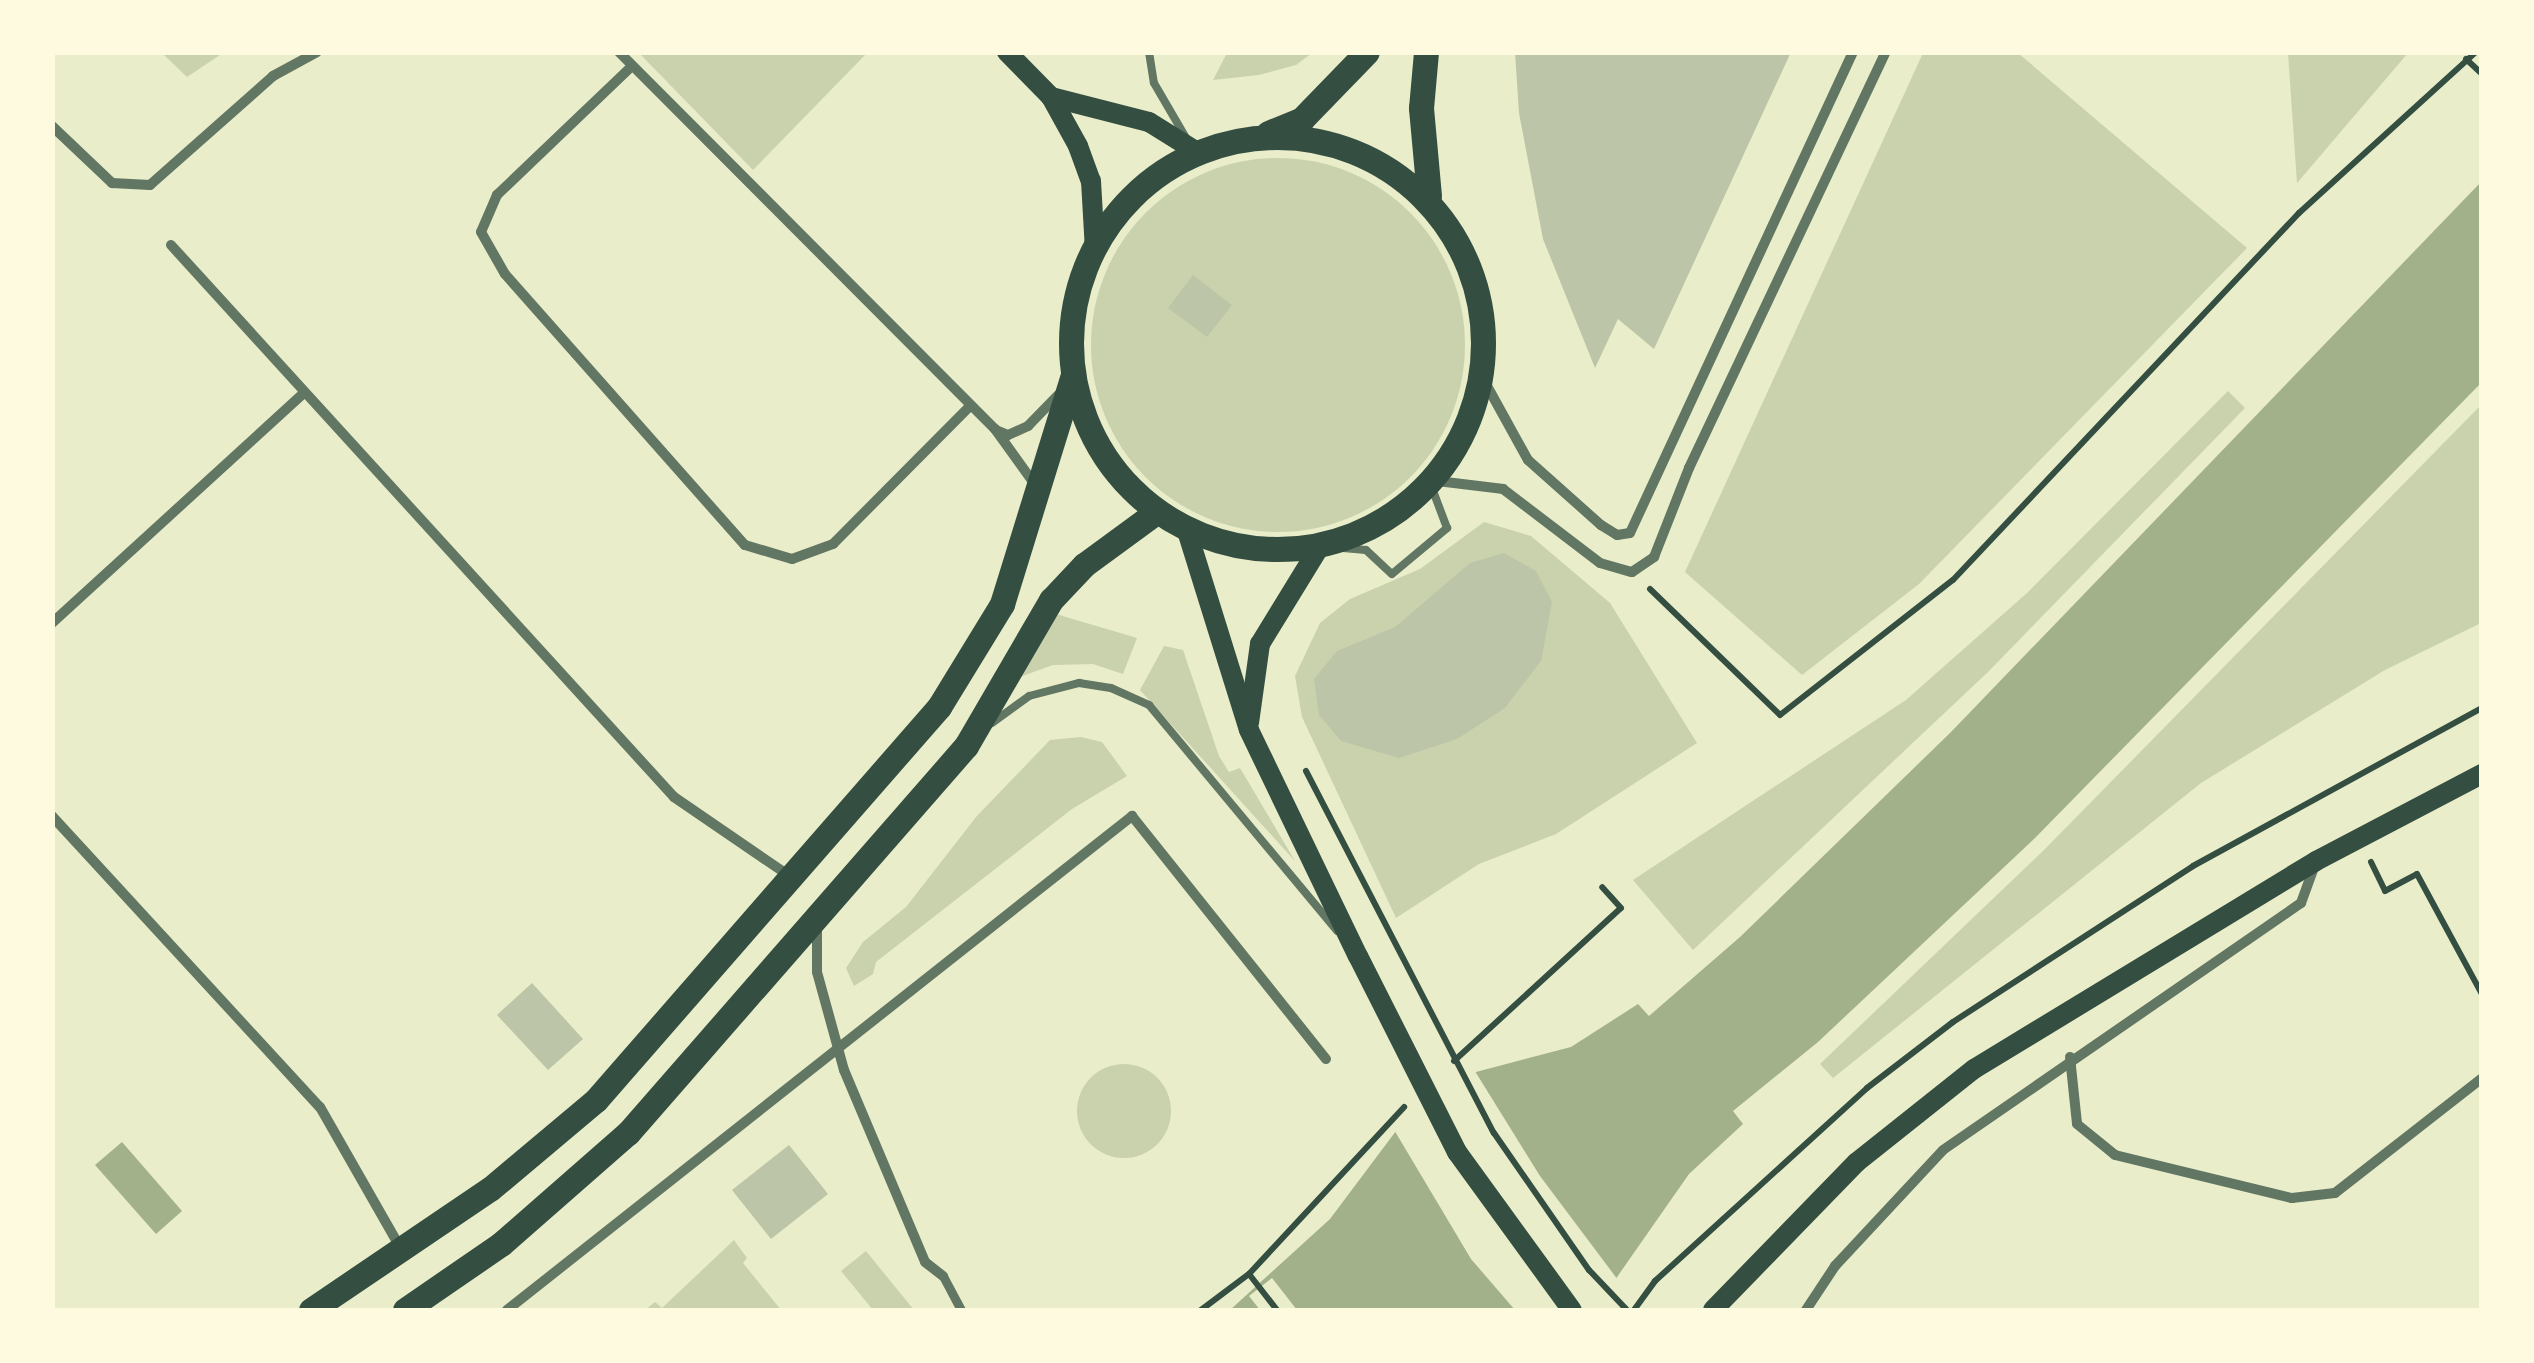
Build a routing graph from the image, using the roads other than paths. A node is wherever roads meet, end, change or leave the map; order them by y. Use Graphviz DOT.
graph roads {
  1 [pos="317,52"];
  2 [pos="619,52"];
  3 [pos="1007,52"];
  4 [pos="1149,52"];
  5 [pos="1366,52"];
  6 [pos="1426,52"];
  7 [pos="1853,52"];
  8 [pos="1886,52"];
  9 [pos="632,66"];
  10 [pos="1050,97"];
  11 [pos="52,126"];
  12 [pos="1258,137"];
  13 [pos="1194,150"];
  14 [pos="1429,196"];
  15 [pos="172,245"];
  16 [pos="1096,250"];
  17 [pos="1481,376"];
  18 [pos="1072,378"];
  19 [pos="304,392"];
  20 [pos="968,408"];
  21 [pos="995,430"];
  22 [pos="1430,480"];
  23 [pos="1040,491"];
  24 [pos="1156,512"];
  25 [pos="1187,531"];
  26 [pos="1320,546"];
  27 [pos="52,624"];
  28 [pos="1249,730"];
  29 [pos="966,746"];
  30 [pos="2482,774"];
  31 [pos="52,816"];
  32 [pos="2316,861"];
  33 [pos="793,879"];
  34 [pos="818,919"];
  35 [pos="1358,956"];
  36 [pos="839,1045"];
  37 [pos="2070,1056"];
  38 [pos="1326,1060"];
  39 [pos="2482,1078"];
  40 [pos="402,1250"];
  41 [pos="943,1276"];
  42 [pos="311,1310"];
  43 [pos="405,1310"];
  44 [pos="508,1310"];
  45 [pos="960,1310"];
  46 [pos="1572,1310"];
  47 [pos="1713,1310"];
  48 [pos="1806,1310"];
  1 -- 11 [label="street"];
  2 -- 9 [label="street"];
  3 -- 10 [label="main road"];
  4 -- 13 [label="lane"];
  5 -- 12 [label="main road"];
  6 -- 14 [label="main road"];
  7 -- 17 [label="street"];
  8 -- 22 [label="street"];
  9 -- 20 [label="street"];
  9 -- 20 [label="street"];
  10 -- 13 [label="main road"];
  10 -- 16 [label="main road"];
  12 -- 13 [label="main road"];
  12 -- 14 [label="main road"];
  13 -- 16 [label="main road"];
  14 -- 17 [label="main road"];
  15 -- 19 [label="street"];
  16 -- 18 [label="main road"];
  17 -- 22 [label="main road"];
  18 -- 21 [label="street"];
  18 -- 23 [label="main road"];
  18 -- 24 [label="main road"];
  19 -- 27 [label="street"];
  19 -- 33 [label="street"];
  20 -- 21 [label="street"];
  21 -- 23 [label="street"];
  22 -- 26 [label="main road"];
  22 -- 26 [label="lane"];
  23 -- 33 [label="main road"];
  24 -- 25 [label="main road"];
  24 -- 29 [label="main road"];
  25 -- 26 [label="main road"];
  25 -- 28 [label="main road"];
  26 -- 28 [label="main road"];
  28 -- 35 [label="main road"];
  29 -- 34 [label="main road"];
  29 -- 35 [label="lane"];
  30 -- 32 [label="main road"];
  31 -- 40 [label="street"];
  32 -- 37 [label="street"];
  32 -- 47 [label="main road"];
  33 -- 40 [label="main road"];
  34 -- 36 [label="street"];
  34 -- 43 [label="main road"];
  35 -- 46 [label="main road"];
  36 -- 38 [label="street"];
  36 -- 41 [label="street"];
  36 -- 44 [label="street"];
  37 -- 39 [label="street"];
  37 -- 48 [label="street"];
  40 -- 42 [label="main road"];
  41 -- 45 [label="street"];
}
